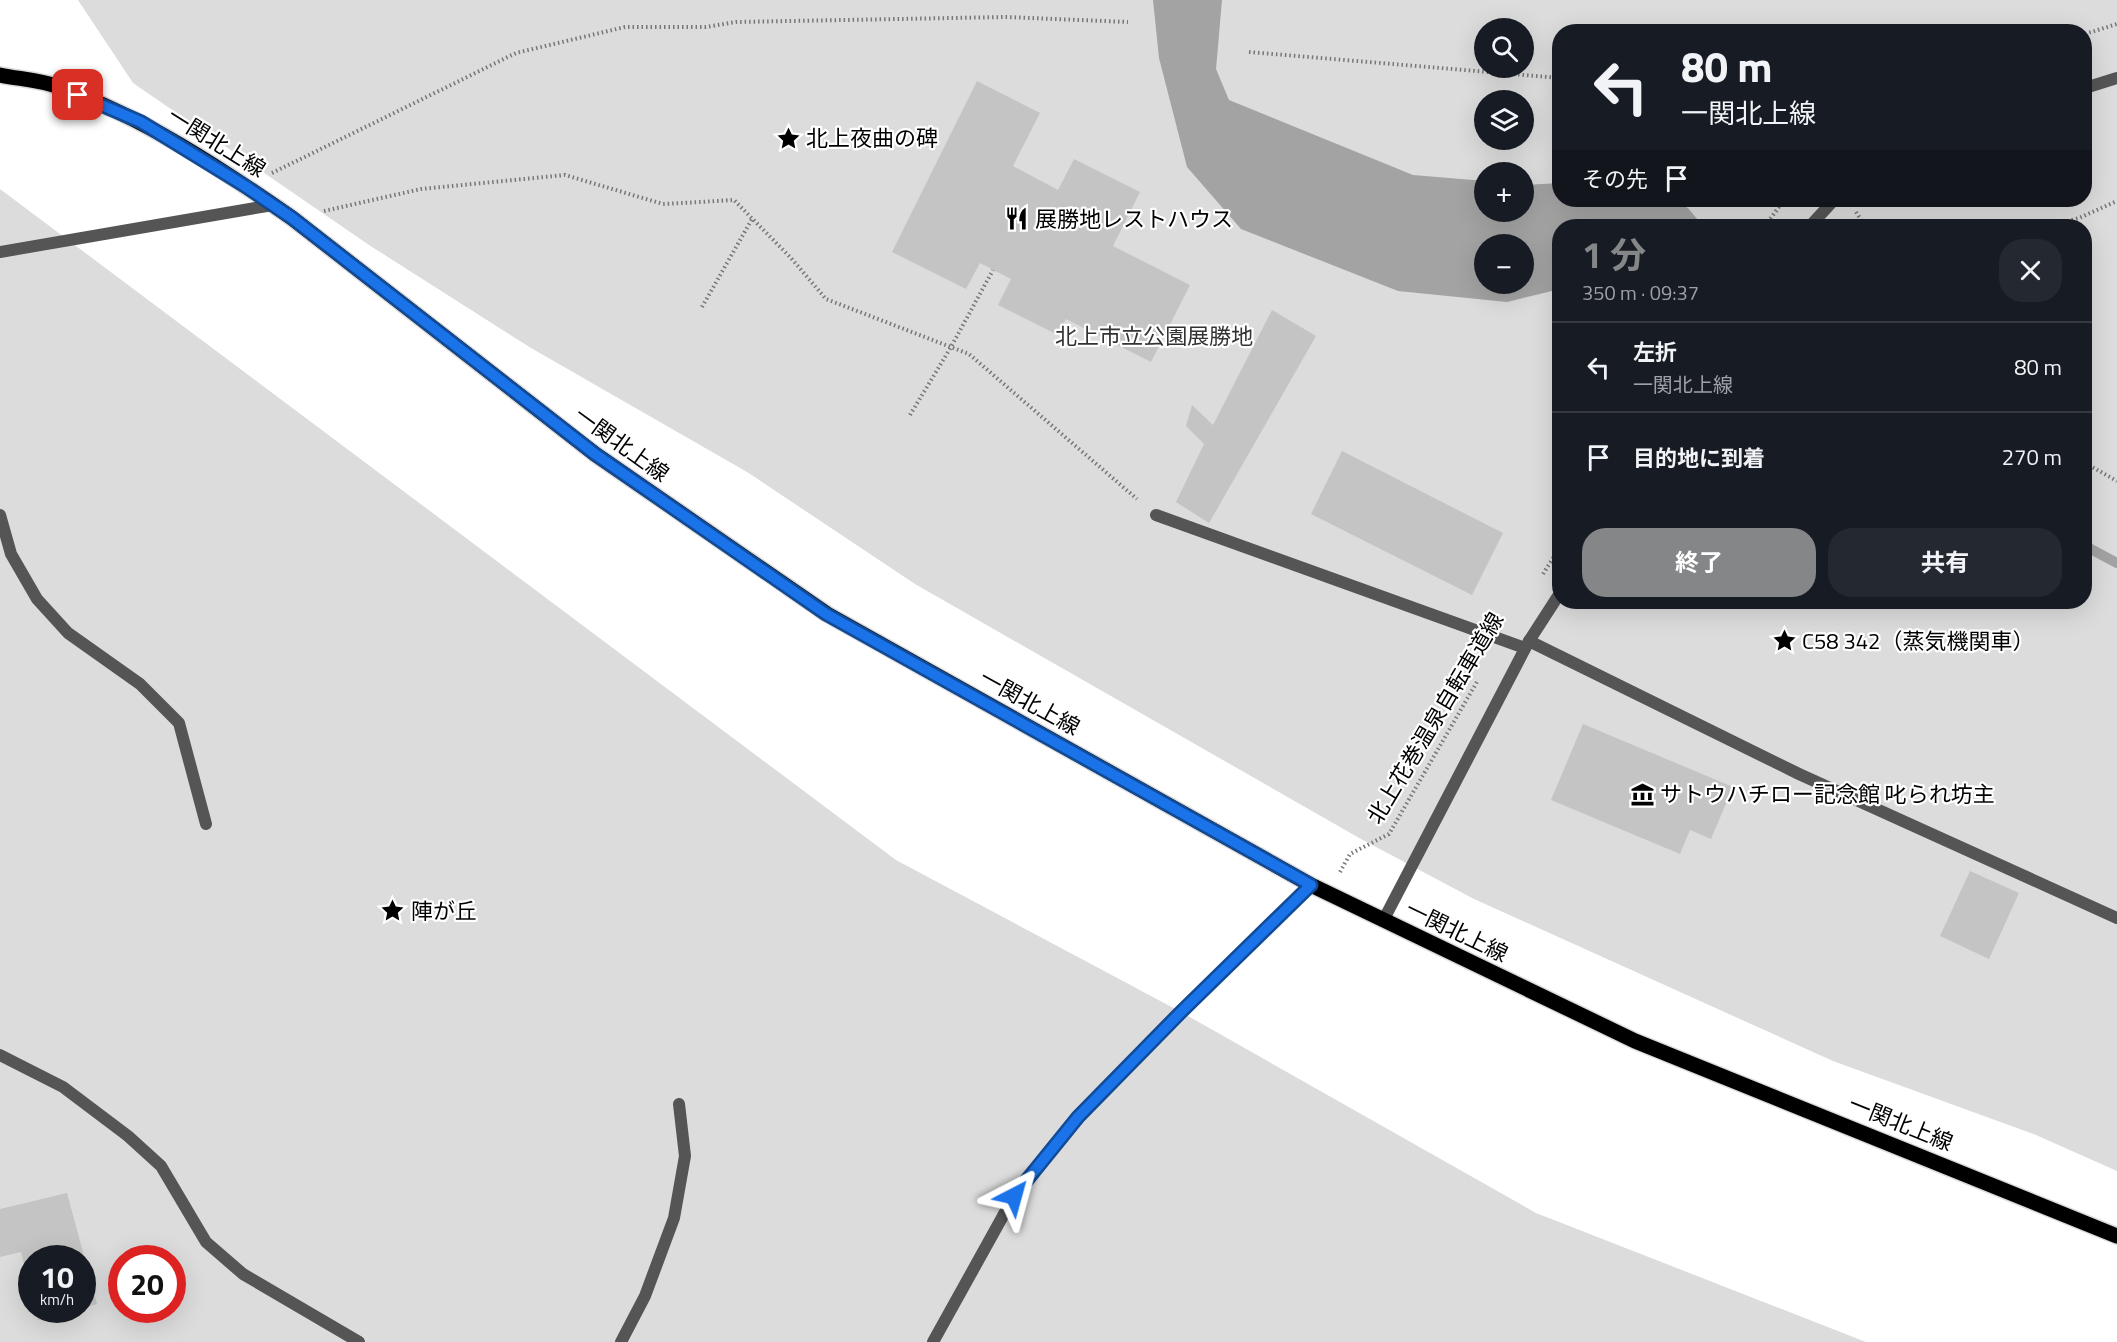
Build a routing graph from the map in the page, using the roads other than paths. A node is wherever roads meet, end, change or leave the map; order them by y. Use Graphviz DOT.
graph roads {
  1 [pos="0,75"];
  2 [pos="2117,78"];
  3 [pos="2092,86"];
  4 [pos="273,205"];
  5 [pos="1828,207"];
  6 [pos="1817,219"];
  7 [pos="0,252"];
  8 [pos="0,515"];
  9 [pos="1156,515"];
  10 [pos="1552,606"];
  11 [pos="1527,645"];
  12 [pos="206,824"];
  13 [pos="1311,885"];
  14 [pos="2117,918"];
  15 [pos="1383,921"];
  16 [pos="0,1055"];
  17 [pos="679,1104"];
  18 [pos="2117,1236"];
  19 [pos="359,1342"];
  20 [pos="621,1342"];
  21 [pos="933,1342"];
  1 -- 4 [label="main road, 一関北上線"];
  2 -- 3 [label="street"];
  4 -- 7 [label="street"];
  4 -- 13 [label="main road, 一関北上線"];
  5 -- 6 [label="street"];
  8 -- 12 [label="street"];
  9 -- 11 [label="street"];
  10 -- 11 [label="street"];
  11 -- 14 [label="street"];
  11 -- 15 [label="street"];
  13 -- 15 [label="main road, 一関北上線"];
  13 -- 21 [label="street"];
  15 -- 18 [label="main road, 一関北上線"];
  16 -- 19 [label="street"];
  17 -- 20 [label="street"];
}
